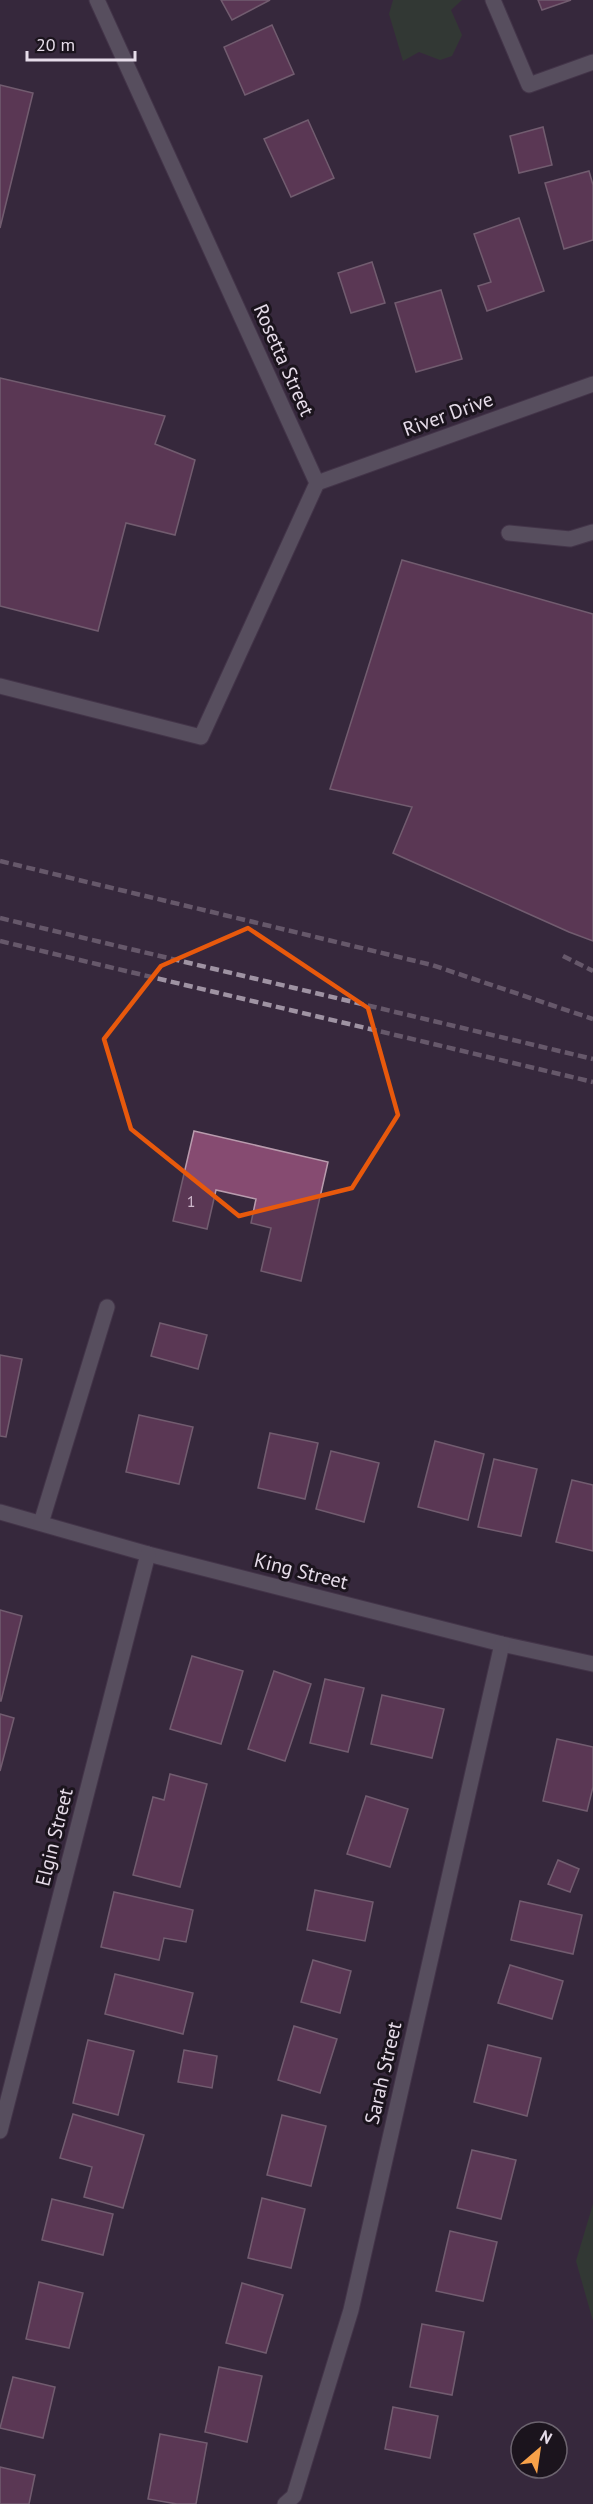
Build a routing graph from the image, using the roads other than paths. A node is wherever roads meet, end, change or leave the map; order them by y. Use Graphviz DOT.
graph roads {
  1 [pos="97,0"];
  2 [pos="493,0"];
  3 [pos="593,62"];
  4 [pos="593,384"];
  5 [pos="316,483"];
  6 [pos="593,532"];
  7 [pos="509,533"];
  8 [pos="0,686"];
  9 [pos="107,1307"];
  10 [pos="0,1512"];
  11 [pos="41,1523"];
  12 [pos="148,1554"];
  13 [pos="502,1644"];
  14 [pos="593,1664"];
  15 [pos="0,2131"];
  16 [pos="285,2504"];
  1 -- 5 [label="street, Rosetta Street"];
  2 -- 3 [label="street"];
  4 -- 5 [label="street, River Drive"];
  5 -- 8 [label="street"];
  6 -- 7 [label="street"];
  9 -- 11 [label="street"];
  10 -- 11 [label="street, King Street"];
  11 -- 12 [label="street, King Street"];
  12 -- 13 [label="street, King Street"];
  12 -- 15 [label="street, Elgin Street"];
  13 -- 14 [label="street, King Street"];
  13 -- 16 [label="street, Sarah Street"];
}
